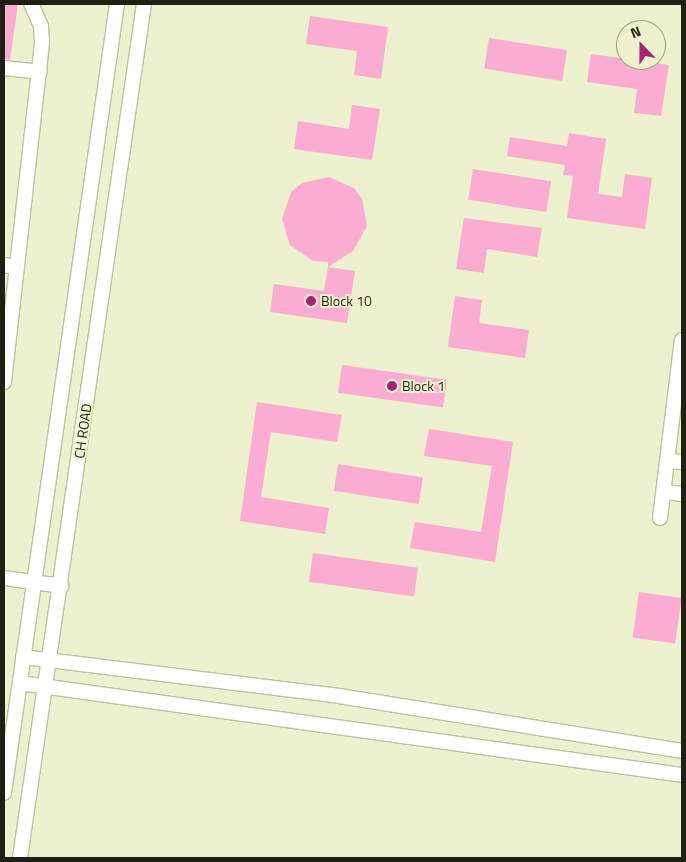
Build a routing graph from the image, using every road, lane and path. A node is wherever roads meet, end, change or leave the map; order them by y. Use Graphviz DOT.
graph roads {
  1 [pos="31,4"];
  2 [pos="117,4"];
  3 [pos="144,4"];
  4 [pos="4,68"];
  5 [pos="40,72"];
  6 [pos="10,266"];
  7 [pos="8,315"];
  8 [pos="682,340"];
  9 [pos="4,382"];
  10 [pos="677,420"];
  11 [pos="675,461"];
  12 [pos="665,492"];
  13 [pos="682,494"];
  14 [pos="660,518"];
  15 [pos="4,578"];
  16 [pos="34,582"];
  17 [pos="61,586"];
  18 [pos="23,657"];
  19 [pos="51,661"];
  20 [pos="20,683"];
  21 [pos="45,687"];
  22 [pos="682,751"];
  23 [pos="682,775"];
  24 [pos="4,793"];
  25 [pos="20,858"];
  1 -- 5 [label="street"];
  2 -- 16 [label="street, CH ROAD"];
  3 -- 17 [label="street, CH ROAD"];
  4 -- 5 [label="street"];
  5 -- 6 [label="street"];
  6 -- 7 [label="street"];
  7 -- 9 [label="street"];
  8 -- 10 [label="street"];
  10 -- 11 [label="street"];
  11 -- 12 [label="street"];
  12 -- 13 [label="street"];
  12 -- 14 [label="street"];
  15 -- 16 [label="street"];
  16 -- 17 [label="street"];
  16 -- 18 [label="street, CH ROAD"];
  17 -- 19 [label="street, CH ROAD"];
  18 -- 19 [label="street"];
  18 -- 20 [label="street, CH ROAD"];
  19 -- 21 [label="street, CH ROAD"];
  19 -- 22 [label="street"];
  20 -- 21 [label="street"];
  20 -- 24 [label="street, CH ROAD"];
  21 -- 23 [label="street"];
  21 -- 25 [label="street, CH ROAD"];
}
